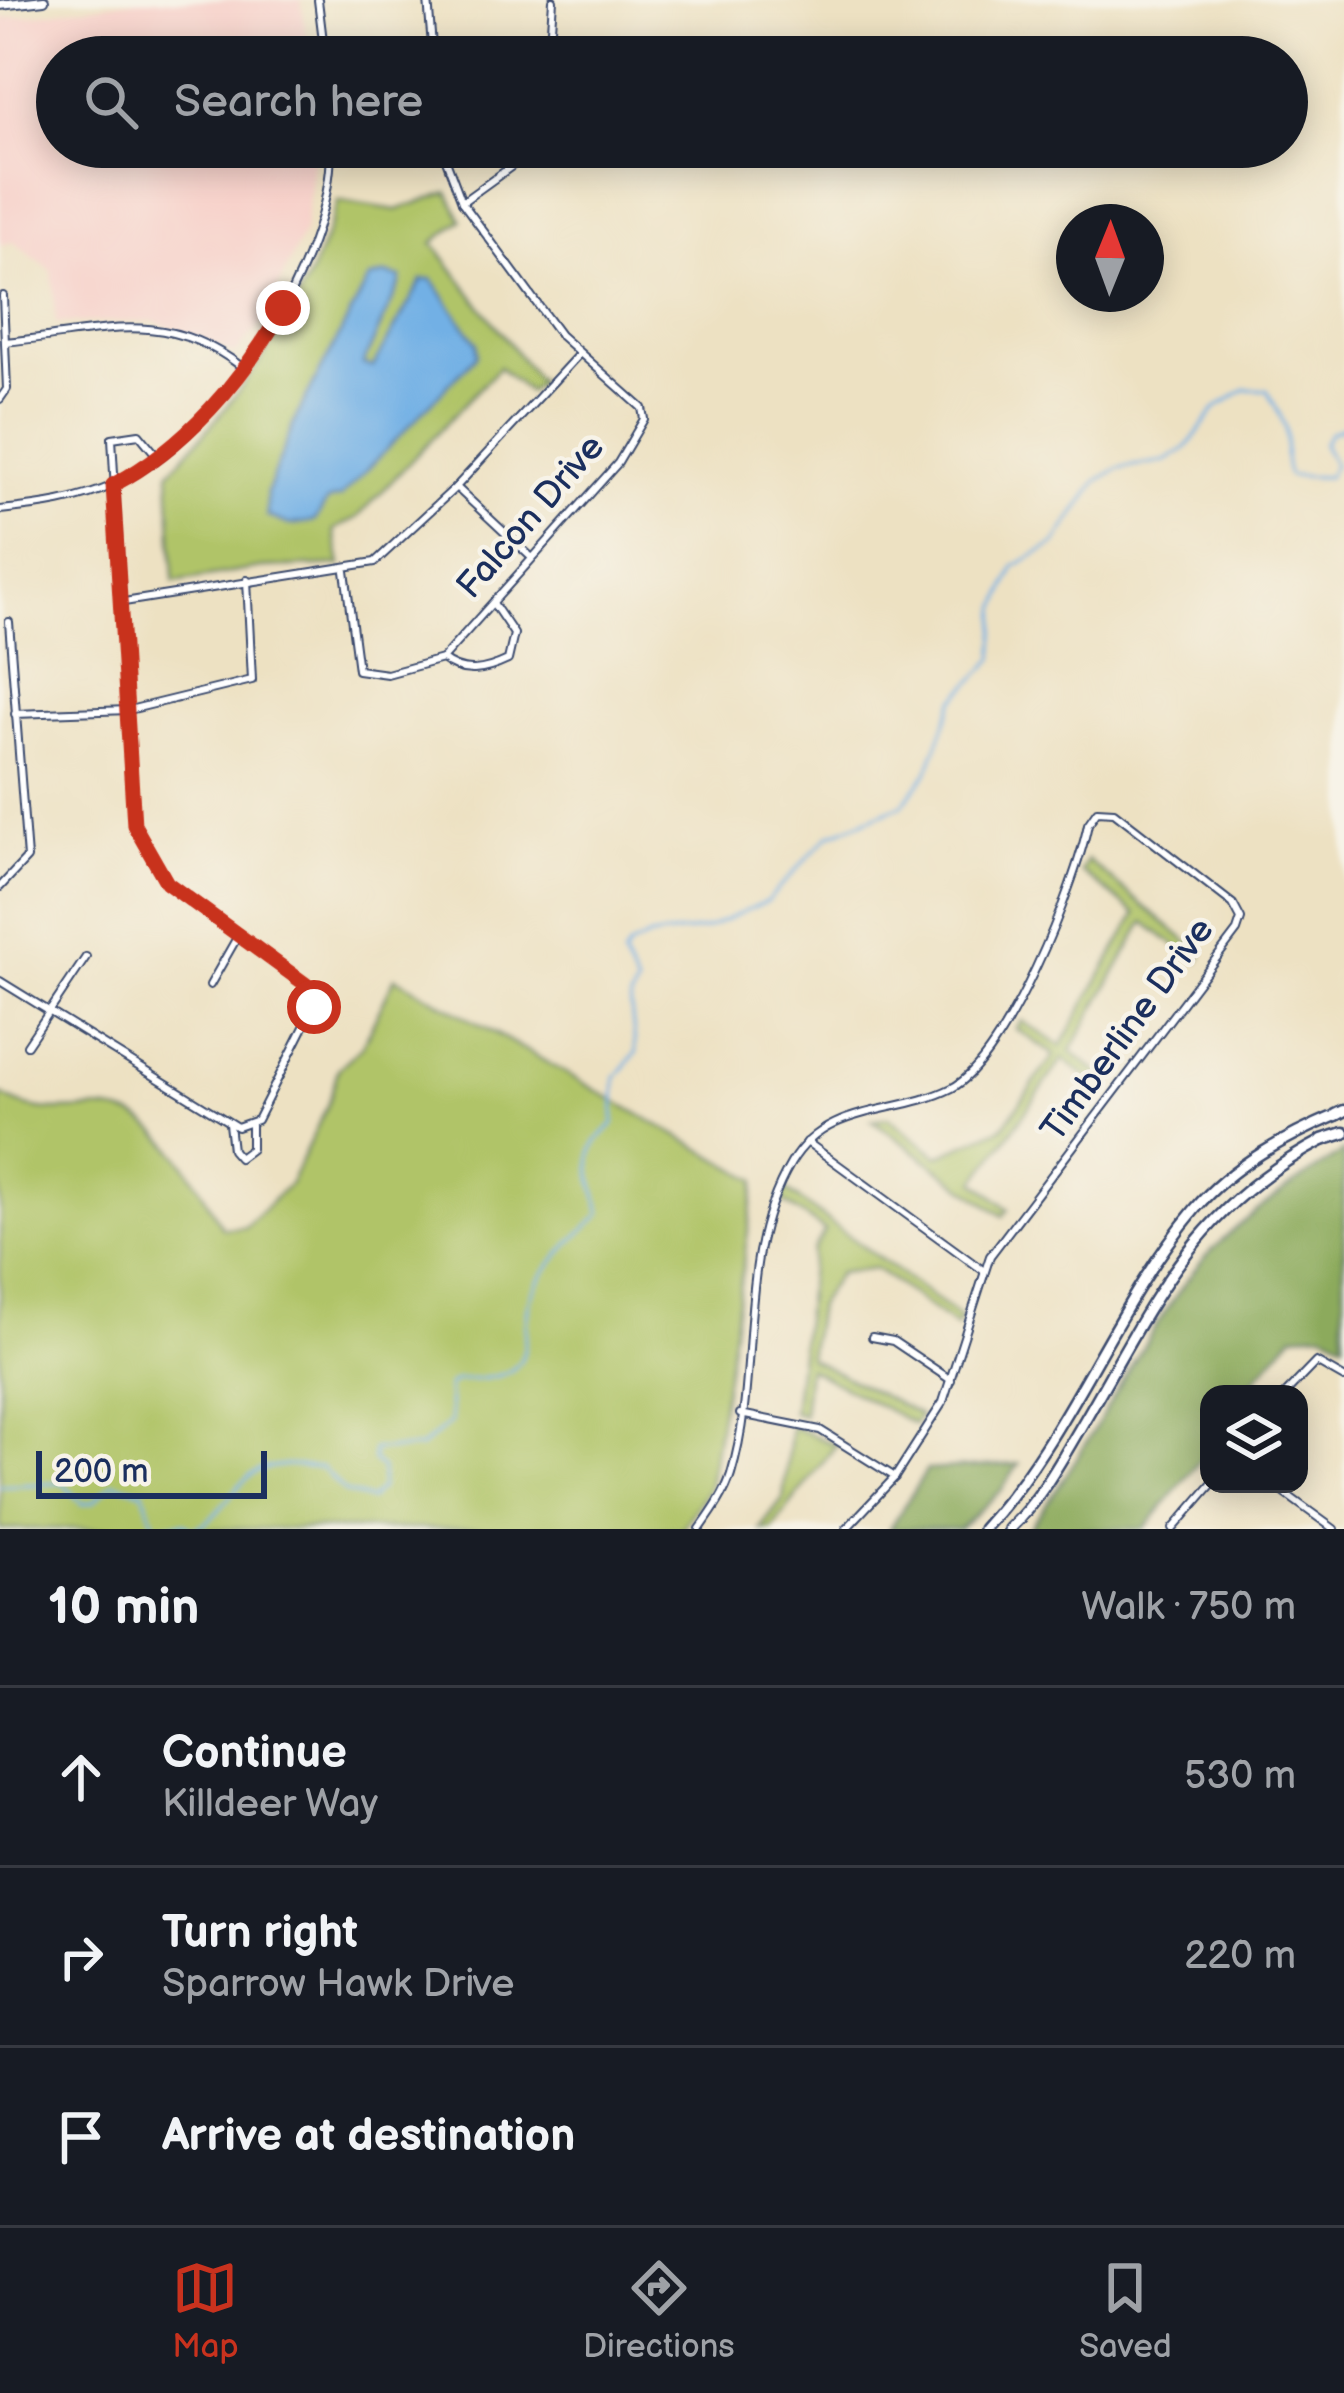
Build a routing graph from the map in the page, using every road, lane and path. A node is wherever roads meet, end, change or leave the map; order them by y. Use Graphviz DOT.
graph roads {
  1 [pos="44,0"];
  2 [pos="318,0"];
  3 [pos="428,0"];
  4 [pos="554,0"];
  5 [pos="0,5"];
  6 [pos="322,36"];
  7 [pos="431,36"];
  8 [pos="551,36"];
  9 [pos="328,168"];
  10 [pos="449,168"];
  11 [pos="509,168"];
  12 [pos="462,202"];
  13 [pos="3,296"];
  14 [pos="5,342"];
  15 [pos="578,355"];
  16 [pos="242,368"];
  17 [pos="0,399"];
  18 [pos="158,458"];
  19 [pos="113,485"];
  20 [pos="456,488"];
  21 [pos="0,510"];
  22 [pos="532,558"];
  23 [pos="345,571"];
  24 [pos="247,580"];
  25 [pos="124,602"];
  26 [pos="493,604"];
  27 [pos="9,622"];
  28 [pos="442,659"];
  29 [pos="129,710"];
  30 [pos="15,714"];
  31 [pos="0,887"];
  32 [pos="239,934"];
  33 [pos="86,957"];
  34 [pos="0,981"];
  35 [pos="210,985"];
  36 [pos="49,1010"];
  37 [pos="27,1045"];
  38 [pos="1341,1113"];
  39 [pos="229,1124"];
  40 [pos="251,1125"];
  41 [pos="1344,1132"];
  42 [pos="1322,1140"];
  43 [pos="807,1142"];
  44 [pos="984,1270"];
  45 [pos="872,1337"];
  46 [pos="1344,1378"];
  47 [pos="951,1380"];
  48 [pos="1293,1385"];
  49 [pos="740,1414"];
  50 [pos="895,1477"];
  51 [pos="1204,1493"];
  52 [pos="1284,1493"];
  53 [pos="1321,1520"];
  54 [pos="700,1529"];
  55 [pos="847,1529"];
  56 [pos="983,1529"];
  57 [pos="1009,1529"];
  58 [pos="1173,1529"];
  59 [pos="1314,1529"];
  60 [pos="1334,1529"];
  1 -- 5 [label="street"];
  2 -- 6 [label="street"];
  3 -- 7 [label="street"];
  4 -- 8 [label="street"];
  9 -- 16 [label="street"];
  10 -- 12 [label="street, Falcon Drive"];
  11 -- 12 [label="street"];
  12 -- 15 [label="street, Falcon Drive"];
  13 -- 14 [label="street"];
  14 -- 16 [label="street"];
  14 -- 17 [label="street"];
  15 -- 20 [label="street"];
  15 -- 22 [label="street, Falcon Drive"];
  16 -- 18 [label="street"];
  18 -- 19 [label="street"];
  18 -- 19 [label="street"];
  19 -- 21 [label="street"];
  19 -- 25 [label="street"];
  20 -- 22 [label="street"];
  20 -- 23 [label="street"];
  22 -- 26 [label="street, Falcon Drive"];
  23 -- 24 [label="street"];
  23 -- 28 [label="street"];
  24 -- 25 [label="street"];
  24 -- 29 [label="street"];
  25 -- 29 [label="street"];
  26 -- 28 [label="street, Falcon Drive"];
  26 -- 28 [label="street"];
  27 -- 30 [label="street"];
  29 -- 30 [label="street"];
  29 -- 32 [label="street"];
  30 -- 31 [label="street"];
  32 -- 35 [label="street"];
  32 -- 40 [label="street"];
  33 -- 36 [label="street"];
  34 -- 36 [label="street"];
  36 -- 37 [label="street"];
  36 -- 39 [label="street"];
  38 -- 56 [label="main road"];
  39 -- 40 [label="street"];
  39 -- 40 [label="street"];
  41 -- 42 [label="highway"];
  42 -- 57 [label="main road"];
  43 -- 44 [label="street"];
  43 -- 44 [label="street, Timberline Drive"];
  43 -- 49 [label="street, Timberline Drive"];
  44 -- 47 [label="street, Timberline Drive"];
  45 -- 47 [label="street"];
  46 -- 48 [label="street"];
  47 -- 50 [label="street, Timberline Drive"];
  49 -- 50 [label="street"];
  49 -- 54 [label="street, Timberline Drive"];
  50 -- 55 [label="street, Timberline Drive"];
  51 -- 58 [label="street"];
  52 -- 53 [label="street"];
  53 -- 59 [label="street"];
  53 -- 60 [label="street"];
}
